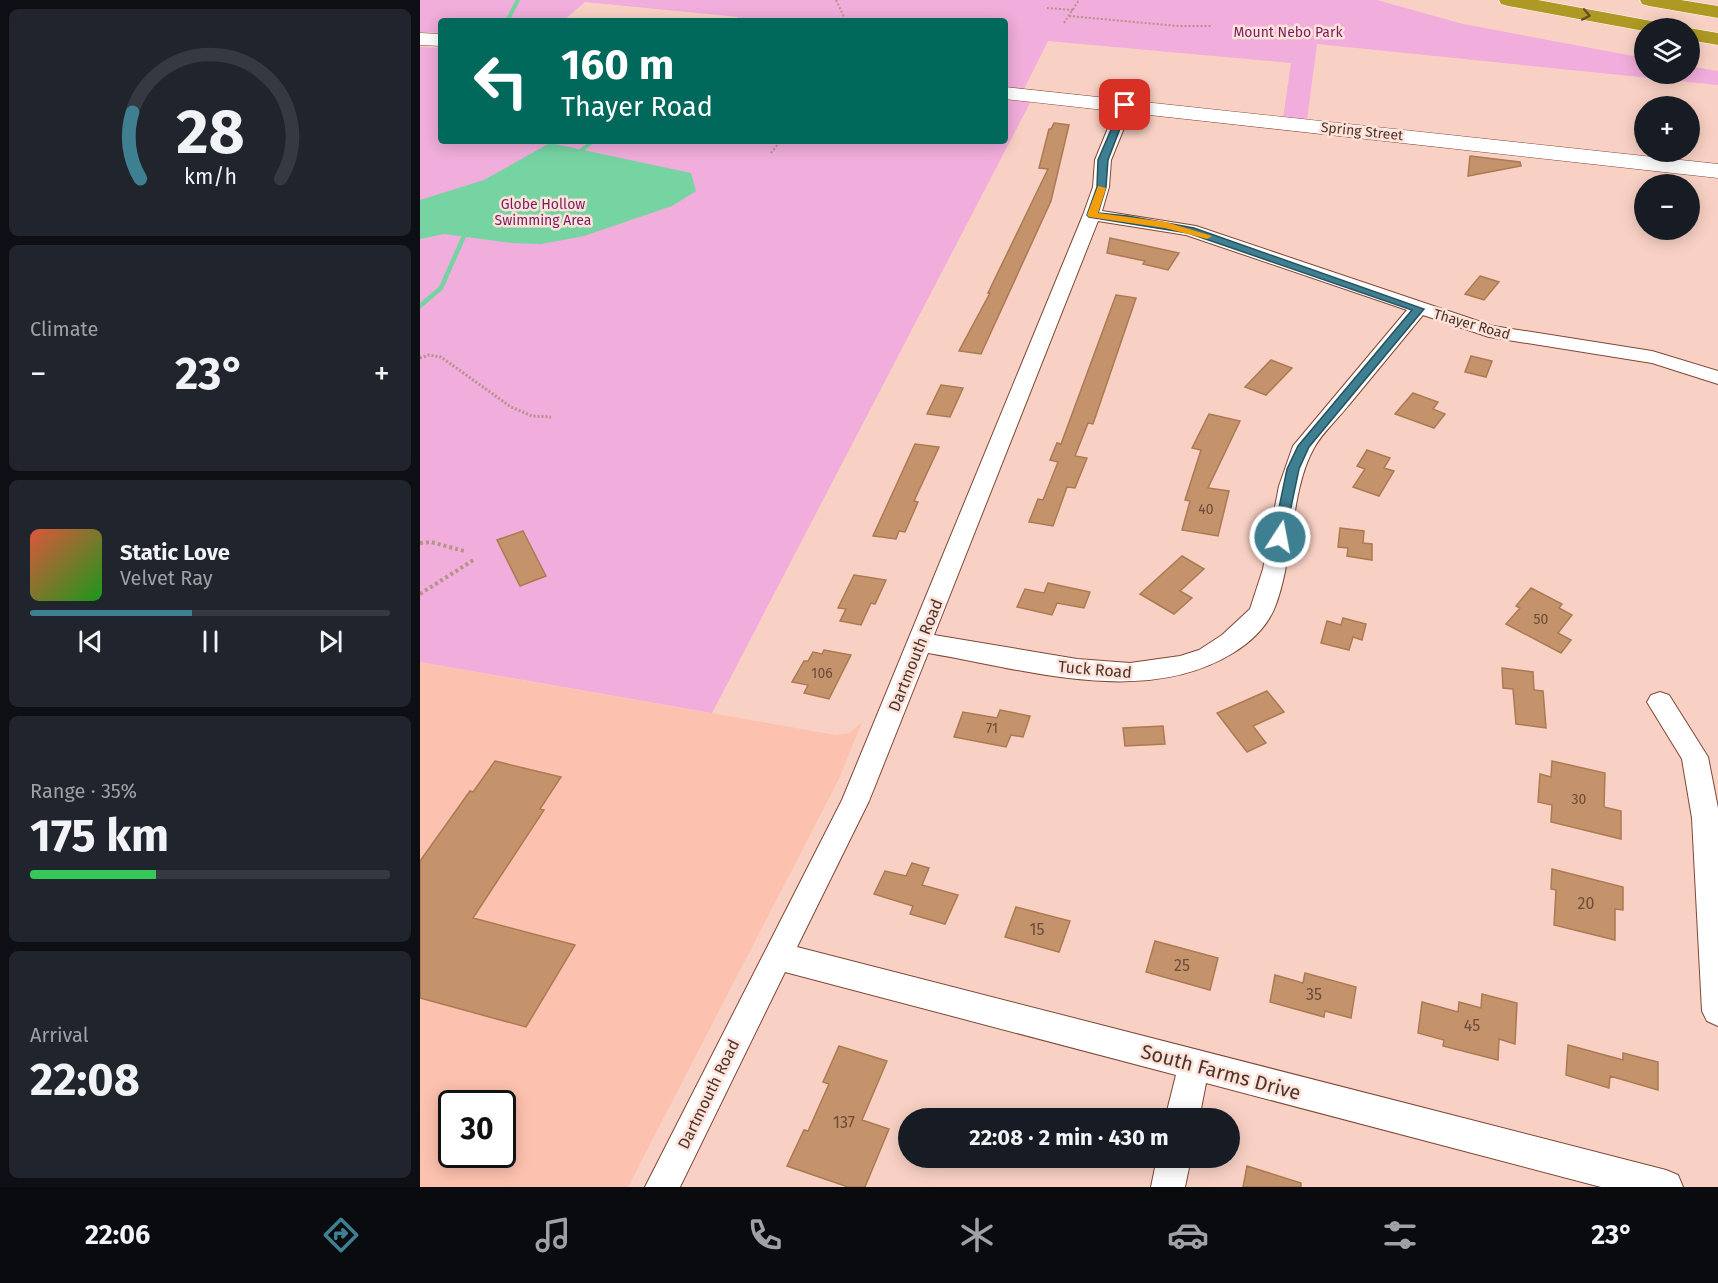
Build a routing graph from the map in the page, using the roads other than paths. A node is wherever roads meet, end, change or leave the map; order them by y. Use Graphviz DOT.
graph roads {
  1 [pos="1508,0"];
  2 [pos="1649,0"];
  3 [pos="1718,12"];
  4 [pos="1634,24"];
  5 [pos="1700,36"];
  6 [pos="420,39"];
  7 [pos="1718,39"];
  8 [pos="438,40"];
  9 [pos="1008,93"];
  10 [pos="1125,105"];
  11 [pos="1718,171"];
  12 [pos="1092,215"];
  13 [pos="1418,309"];
  14 [pos="1718,378"];
  15 [pos="920,642"];
  16 [pos="1660,702"];
  17 [pos="1712,819"];
  18 [pos="777,956"];
  19 [pos="1718,1011"];
  20 [pos="1194,1065"];
  21 [pos="1184,1108"];
  22 [pos="1172,1168"];
  23 [pos="663,1187"];
  24 [pos="1168,1187"];
  25 [pos="1666,1187"];
  1 -- 4 [label="highway, one-way"];
  2 -- 3 [label="highway"];
  5 -- 7 [label="highway"];
  6 -- 8 [label="street"];
  9 -- 10 [label="street, Spring Street"];
  10 -- 11 [label="street, Spring Street"];
  10 -- 12 [label="street, Dartmouth Road"];
  12 -- 13 [label="street, Thayer Road"];
  12 -- 15 [label="street, Dartmouth Road"];
  13 -- 14 [label="street, Thayer Road"];
  13 -- 15 [label="street, Tuck Road"];
  15 -- 18 [label="street, Dartmouth Road"];
  16 -- 17 [label="street"];
  17 -- 19 [label="street"];
  18 -- 20 [label="street, South Farms Drive"];
  18 -- 23 [label="street, Dartmouth Road"];
  20 -- 21 [label="street"];
  20 -- 25 [label="street, South Farms Drive"];
  22 -- 24 [label="street"];
}
